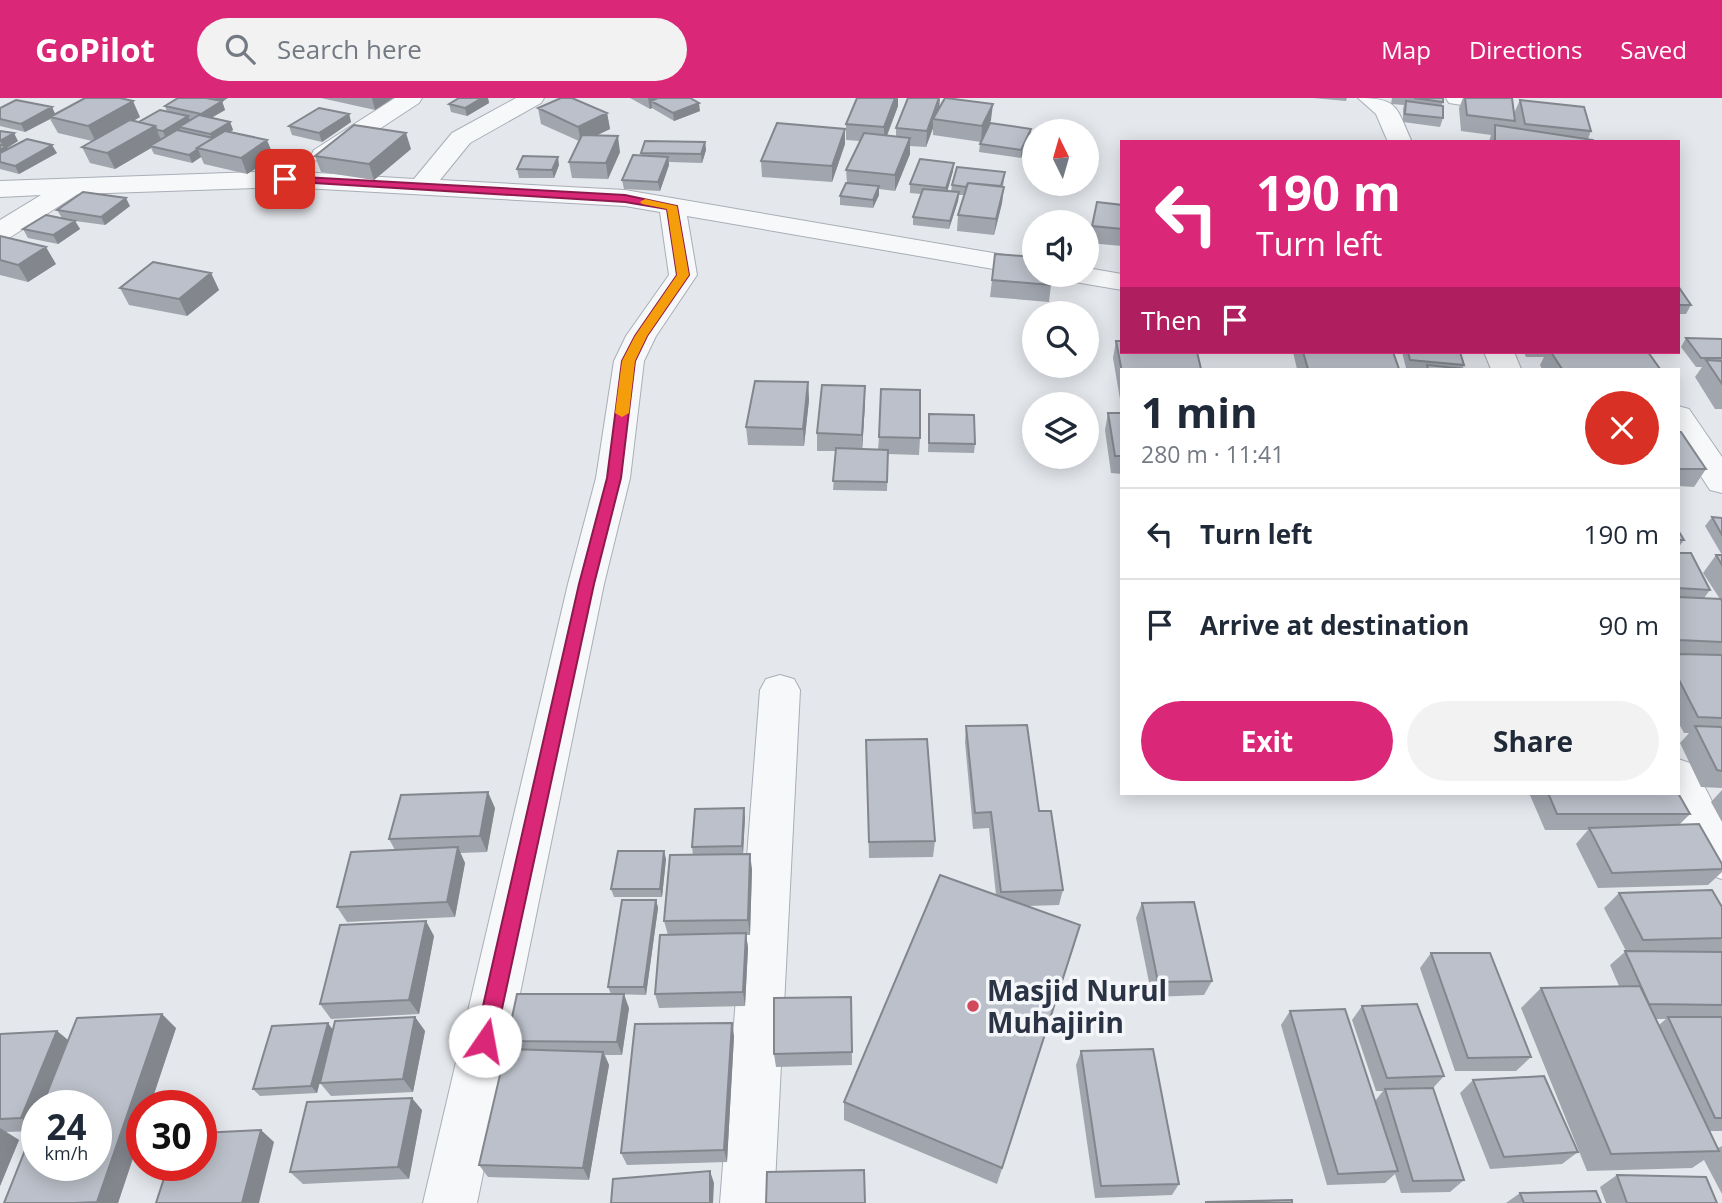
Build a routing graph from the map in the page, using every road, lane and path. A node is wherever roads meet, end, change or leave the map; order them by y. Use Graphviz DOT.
graph roads {
  1 [pos="411,98"];
  2 [pos="533,98"];
  3 [pos="1369,98"];
  4 [pos="1457,98"];
  5 [pos="1486,98"];
  6 [pos="1399,140"];
  7 [pos="89,160"];
  8 [pos="285,179"];
  9 [pos="75,185"];
  10 [pos="45,187"];
  11 [pos="420,188"];
  12 [pos="0,189"];
  13 [pos="672,206"];
  14 [pos="0,232"];
  15 [pos="1022,266"];
  16 [pos="1099,278"];
  17 [pos="1120,282"];
  18 [pos="1680,419"];
  19 [pos="1722,482"];
  20 [pos="780,690"];
  21 [pos="1680,781"];
  22 [pos="1722,860"];
  23 [pos="450,1203"];
  24 [pos="747,1203"];
  1 -- 8 [label="street"];
  2 -- 11 [label="street"];
  3 -- 6 [label="street"];
  4 -- 5 [label="street"];
  7 -- 10 [label="street"];
  8 -- 9 [label="street"];
  8 -- 11 [label="street"];
  9 -- 10 [label="street"];
  9 -- 14 [label="street"];
  10 -- 12 [label="street"];
  11 -- 13 [label="street"];
  13 -- 15 [label="street"];
  13 -- 23 [label="street"];
  16 -- 17 [label="street"];
  18 -- 19 [label="street"];
  20 -- 24 [label="street"];
  21 -- 22 [label="street"];
}
